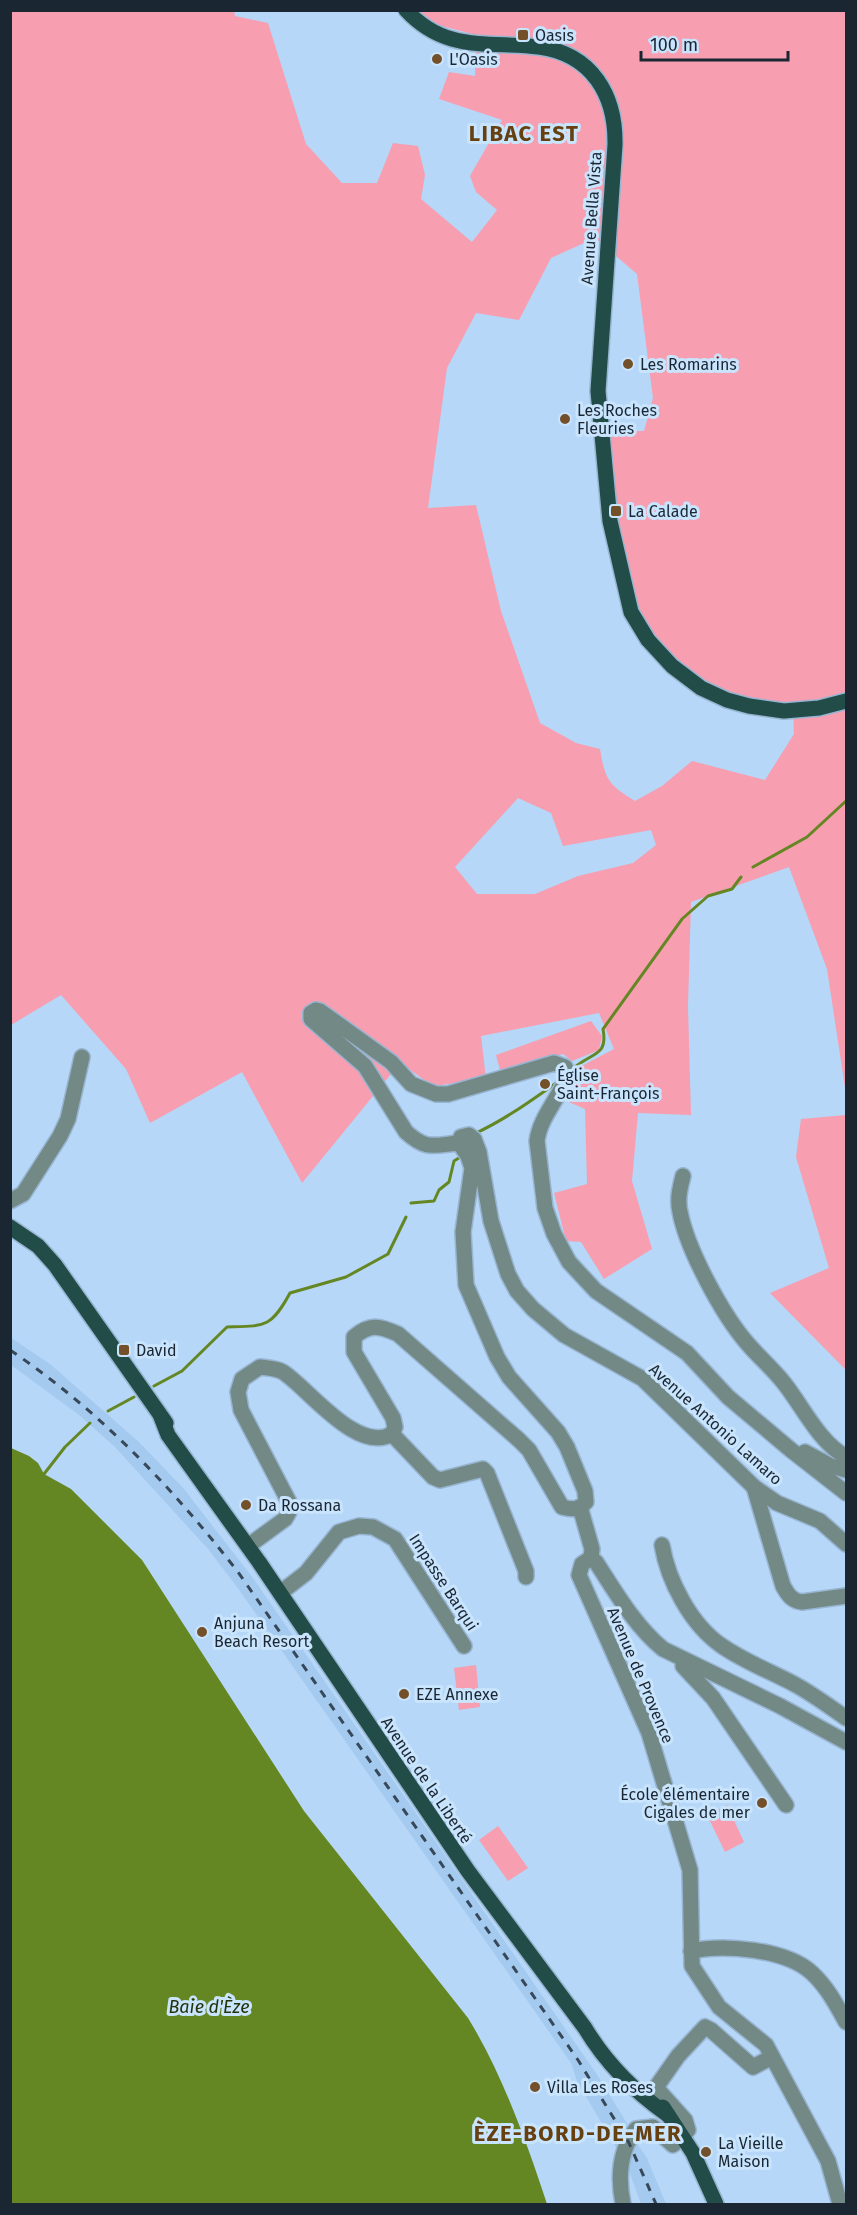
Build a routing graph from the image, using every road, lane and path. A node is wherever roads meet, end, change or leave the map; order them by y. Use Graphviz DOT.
graph roads {
  1 [pos="406,10"];
  2 [pos="846,701"];
  3 [pos="82,1058"];
  4 [pos="459,1143"];
  5 [pos="683,1176"];
  6 [pos="10,1201"];
  7 [pos="10,1227"];
  8 [pos="392,1434"];
  9 [pos="791,1450"];
  10 [pos="846,1457"];
  11 [pos="846,1470"];
  12 [pos="754,1487"];
  13 [pos="846,1492"];
  14 [pos="580,1508"];
  15 [pos="846,1544"];
  16 [pos="662,1545"];
  17 [pos="248,1546"];
  18 [pos="591,1558"];
  19 [pos="526,1577"];
  20 [pos="280,1593"];
  21 [pos="846,1596"];
  22 [pos="464,1646"];
  23 [pos="684,1661"];
  24 [pos="846,1718"];
  25 [pos="846,1742"];
  26 [pos="786,1805"];
  27 [pos="695,1950"];
  28 [pos="846,2022"];
  29 [pos="772,2057"];
  30 [pos="678,2141"];
  31 [pos="623,2205"];
  32 [pos="716,2205"];
  33 [pos="840,2205"];
  1 -- 2 [label="main road, Avenue Bella Vista"];
  3 -- 6 [label="street"];
  4 -- 9 [label="street"];
  4 -- 12 [label="street, Avenue Antonio Lamaro"];
  4 -- 14 [label="street"];
  5 -- 10 [label="street"];
  7 -- 17 [label="main road, Avenue de la Liberté"];
  8 -- 14 [label="street"];
  8 -- 17 [label="street"];
  8 -- 19 [label="street"];
  9 -- 11 [label="street"];
  9 -- 13 [label="street"];
  12 -- 15 [label="street, Avenue Antonio Lamaro"];
  12 -- 21 [label="street"];
  14 -- 18 [label="street, Avenue de Provence"];
  16 -- 24 [label="street"];
  17 -- 20 [label="main road, Avenue de la Liberté"];
  18 -- 23 [label="street, Avenue de Provence"];
  18 -- 27 [label="street, Avenue de Provence"];
  20 -- 22 [label="street, Impasse Barqui"];
  20 -- 30 [label="main road, Avenue de la Liberté"];
  23 -- 25 [label="street, Avenue de Provence"];
  23 -- 26 [label="street"];
  27 -- 28 [label="street"];
  27 -- 29 [label="street, Avenue de Provence"];
  29 -- 30 [label="street"];
  29 -- 33 [label="street, Avenue de Provence"];
  30 -- 31 [label="street"];
  30 -- 32 [label="main road, Avenue de la Liberté"];
}
